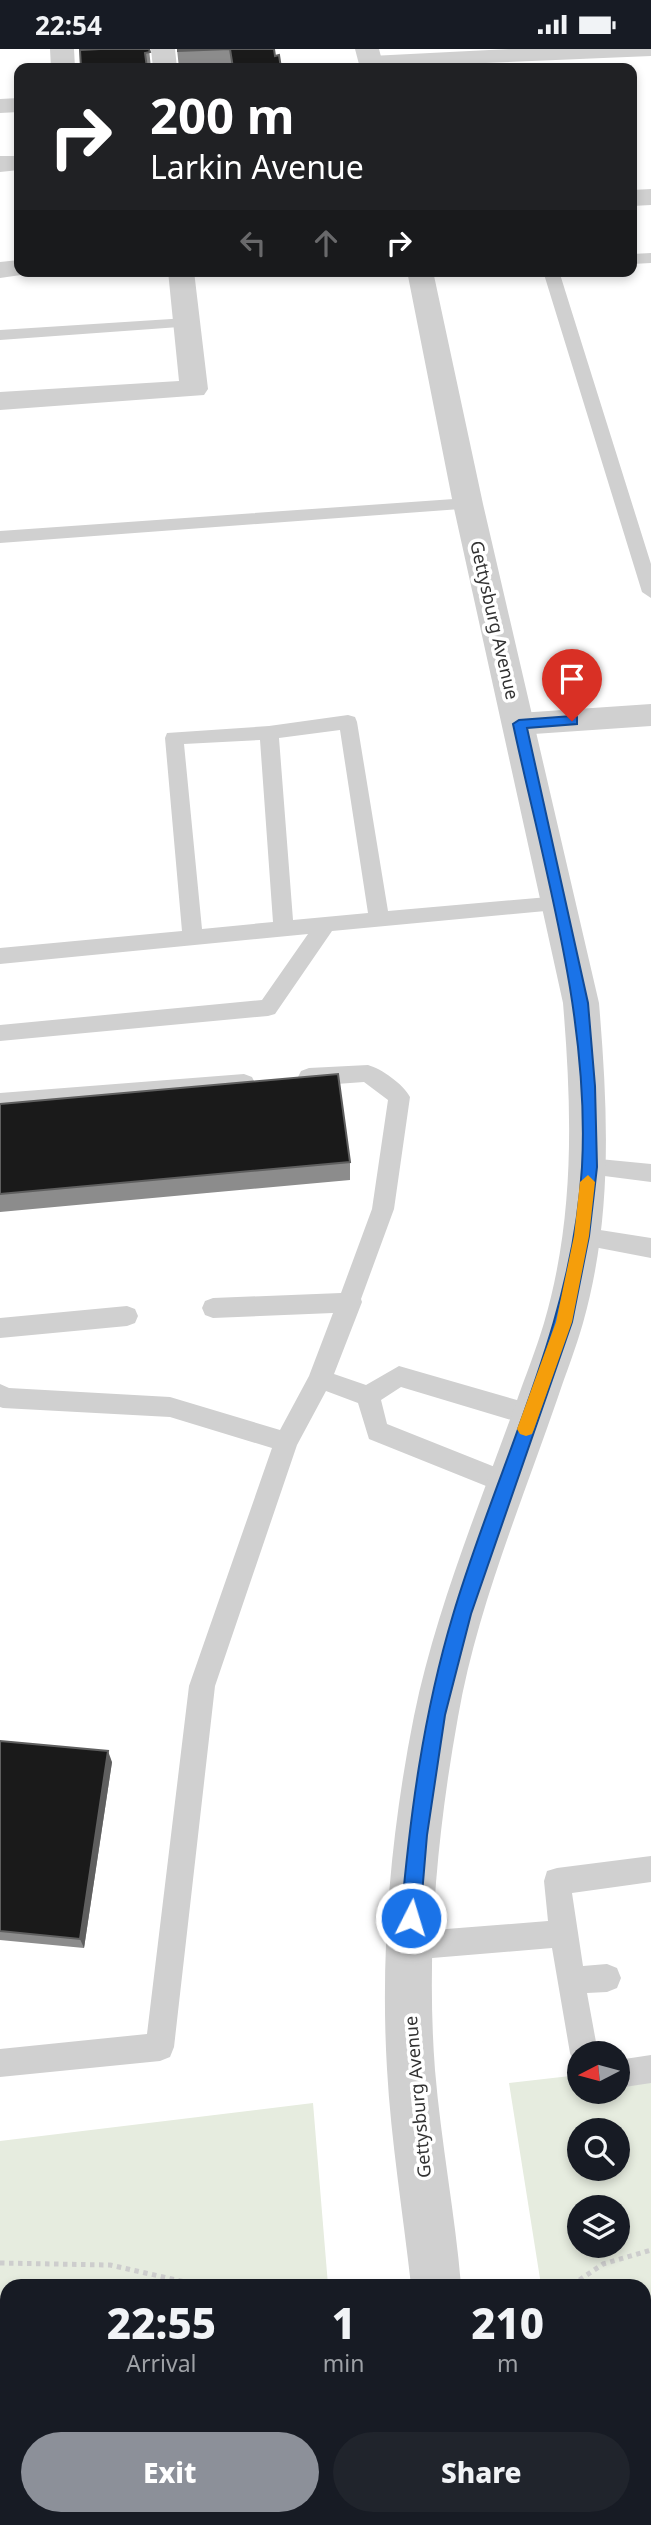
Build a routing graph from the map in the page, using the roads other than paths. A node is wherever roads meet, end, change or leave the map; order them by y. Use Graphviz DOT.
graph roads {
  1 [pos="651,49"];
  2 [pos="370,60"];
  3 [pos="182,277"];
  4 [pos="420,277"];
  5 [pos="553,277"];
  6 [pos="187,323"];
  7 [pos="0,335"];
  8 [pos="0,401"];
  9 [pos="467,504"];
  10 [pos="0,537"];
  11 [pos="651,592"];
  12 [pos="651,715"];
  13 [pos="519,724"];
  14 [pos="269,733"];
  15 [pos="560,904"];
  16 [pos="379,919"];
  17 [pos="326,924"];
  18 [pos="284,928"];
  19 [pos="193,937"];
  20 [pos="0,956"];
  21 [pos="0,1033"];
  22 [pos="286,1079"];
  23 [pos="259,1081"];
  24 [pos="0,1102"];
  25 [pos="589,1167"];
  26 [pos="651,1173"];
  27 [pos="581,1236"];
  28 [pos="651,1248"];
  29 [pos="351,1302"];
  30 [pos="213,1308"];
  31 [pos="127,1316"];
  32 [pos="0,1328"];
  33 [pos="320,1379"];
  34 [pos="0,1394"];
  35 [pos="368,1396"];
  36 [pos="531,1415"];
  37 [pos="286,1441"];
  38 [pos="506,1483"];
  39 [pos="651,1869"];
  40 [pos="563,1933"];
  41 [pos="408,1946"];
  42 [pos="607,1977"];
  43 [pos="571,1981"];
  44 [pos="582,2041"];
  45 [pos="0,2063"];
  46 [pos="651,2069"];
  47 [pos="630,2072"];
  48 [pos="435,2279"];
  1 -- 2 [label="street"];
  3 -- 6 [label="street"];
  4 -- 9 [label="street, Gettysburg Avenue"];
  5 -- 11 [label="lane"];
  6 -- 7 [label="lane"];
  6 -- 8 [label="street"];
  9 -- 10 [label="lane"];
  9 -- 13 [label="street, Gettysburg Avenue"];
  12 -- 13 [label="street"];
  13 -- 15 [label="street, Gettysburg Avenue"];
  14 -- 16 [label="lane"];
  14 -- 18 [label="lane"];
  14 -- 19 [label="lane"];
  15 -- 16 [label="lane"];
  15 -- 25 [label="street, Gettysburg Avenue"];
  16 -- 17 [label="lane"];
  17 -- 18 [label="lane"];
  17 -- 21 [label="lane"];
  18 -- 19 [label="lane"];
  19 -- 20 [label="lane"];
  22 -- 29 [label="lane"];
  23 -- 24 [label="lane"];
  25 -- 26 [label="lane"];
  25 -- 27 [label="street, Gettysburg Avenue"];
  27 -- 28 [label="lane"];
  27 -- 36 [label="street, Gettysburg Avenue"];
  29 -- 30 [label="lane"];
  29 -- 33 [label="lane"];
  31 -- 32 [label="lane"];
  33 -- 35 [label="lane"];
  33 -- 37 [label="lane"];
  34 -- 37 [label="lane"];
  35 -- 36 [label="lane"];
  35 -- 38 [label="lane"];
  36 -- 38 [label="street, Gettysburg Avenue"];
  37 -- 45 [label="lane"];
  38 -- 41 [label="street, Gettysburg Avenue"];
  39 -- 40 [label="lane"];
  40 -- 41 [label="lane"];
  40 -- 43 [label="lane"];
  41 -- 48 [label="street, Gettysburg Avenue"];
  42 -- 43 [label="lane"];
  43 -- 44 [label="lane"];
  46 -- 47 [label="lane"];
}
